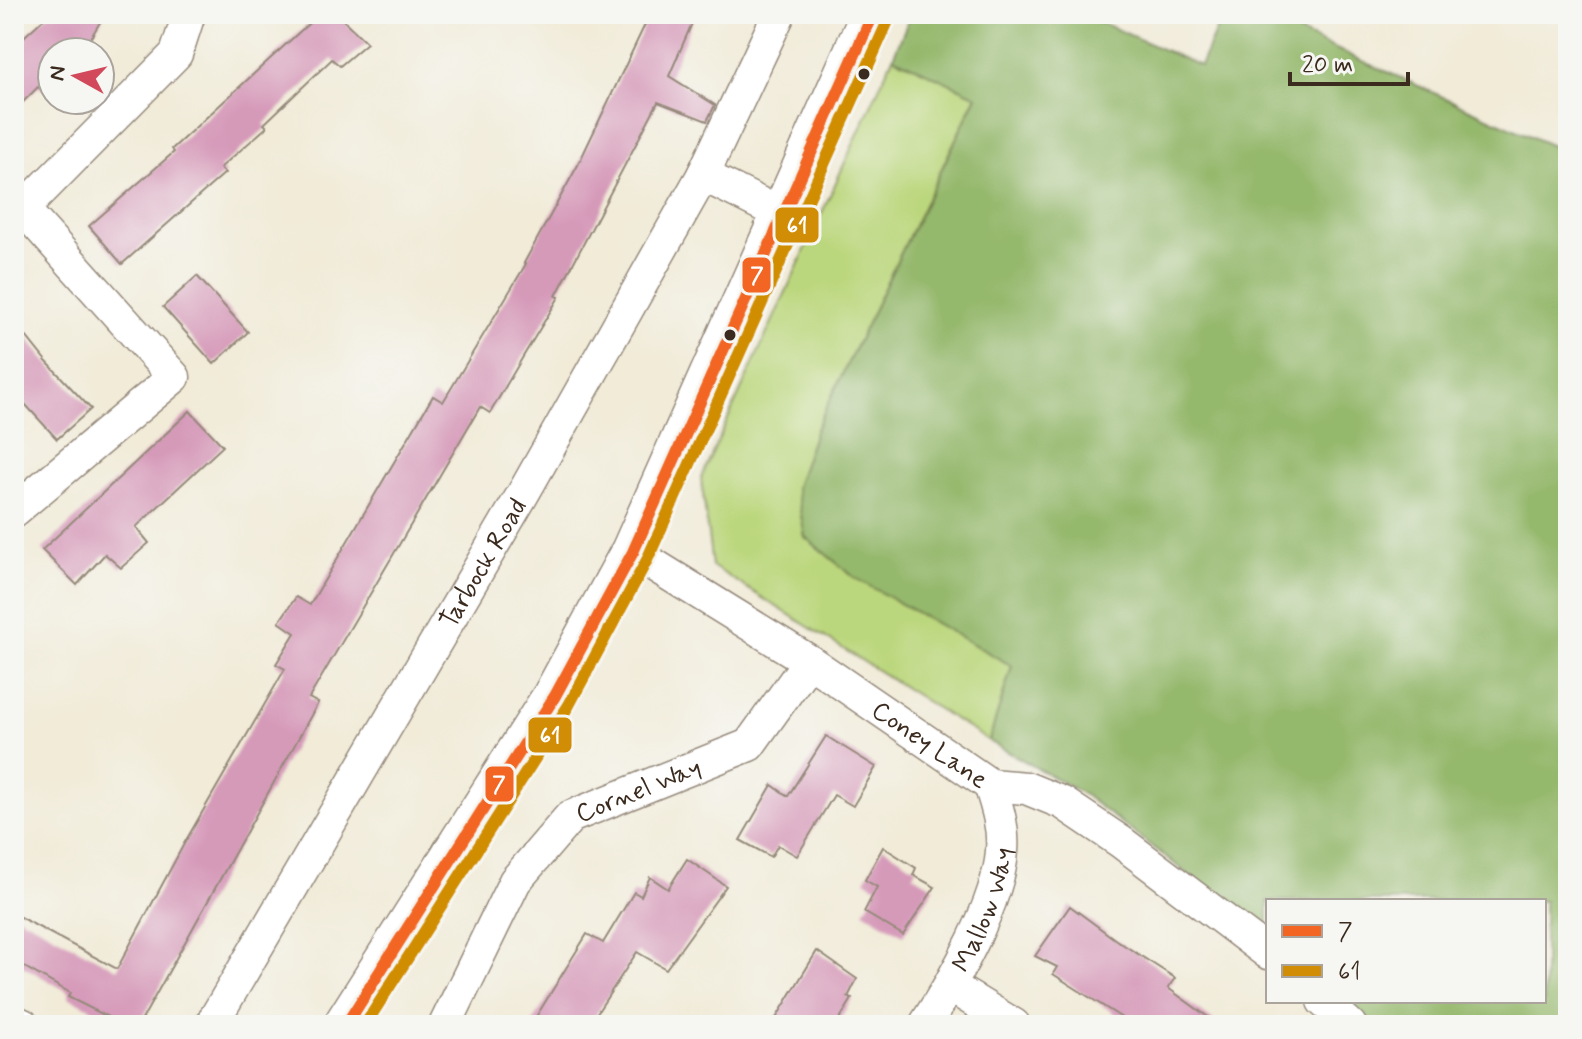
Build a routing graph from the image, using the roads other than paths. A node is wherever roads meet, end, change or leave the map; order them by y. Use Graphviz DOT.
graph roads {
  1 [pos="189,14"];
  2 [pos="779,14"];
  3 [pos="873,14"];
  4 [pos="703,175"];
  5 [pos="19,214"];
  6 [pos="783,215"];
  7 [pos="14,511"];
  8 [pos="633,552"];
  9 [pos="809,661"];
  10 [pos="990,785"];
  11 [pos="1266,951"];
  12 [pos="950,986"];
  13 [pos="1325,1003"];
  14 [pos="14,1021"];
  15 [pos="23,1025"];
  16 [pos="211,1025"];
  17 [pos="346,1025"];
  18 [pos="445,1025"];
  19 [pos="925,1025"];
  20 [pos="1014,1025"];
  21 [pos="1350,1025"];
  1 -- 5 [label="street"];
  2 -- 4 [label="street, Tarbock Road"];
  3 -- 6 [label="main road"];
  4 -- 6 [label="street"];
  4 -- 16 [label="street, Tarbock Road"];
  5 -- 7 [label="street"];
  6 -- 8 [label="main road"];
  8 -- 9 [label="street, Coney Lane"];
  8 -- 17 [label="main road"];
  9 -- 10 [label="street, Coney Lane"];
  9 -- 18 [label="street, Cornel Way"];
  10 -- 11 [label="street, Coney Lane"];
  10 -- 12 [label="street, Mallow Way"];
  12 -- 19 [label="street, Mallow Way"];
  12 -- 20 [label="street"];
  13 -- 21 [label="street"];
  14 -- 15 [label="street"];
}
